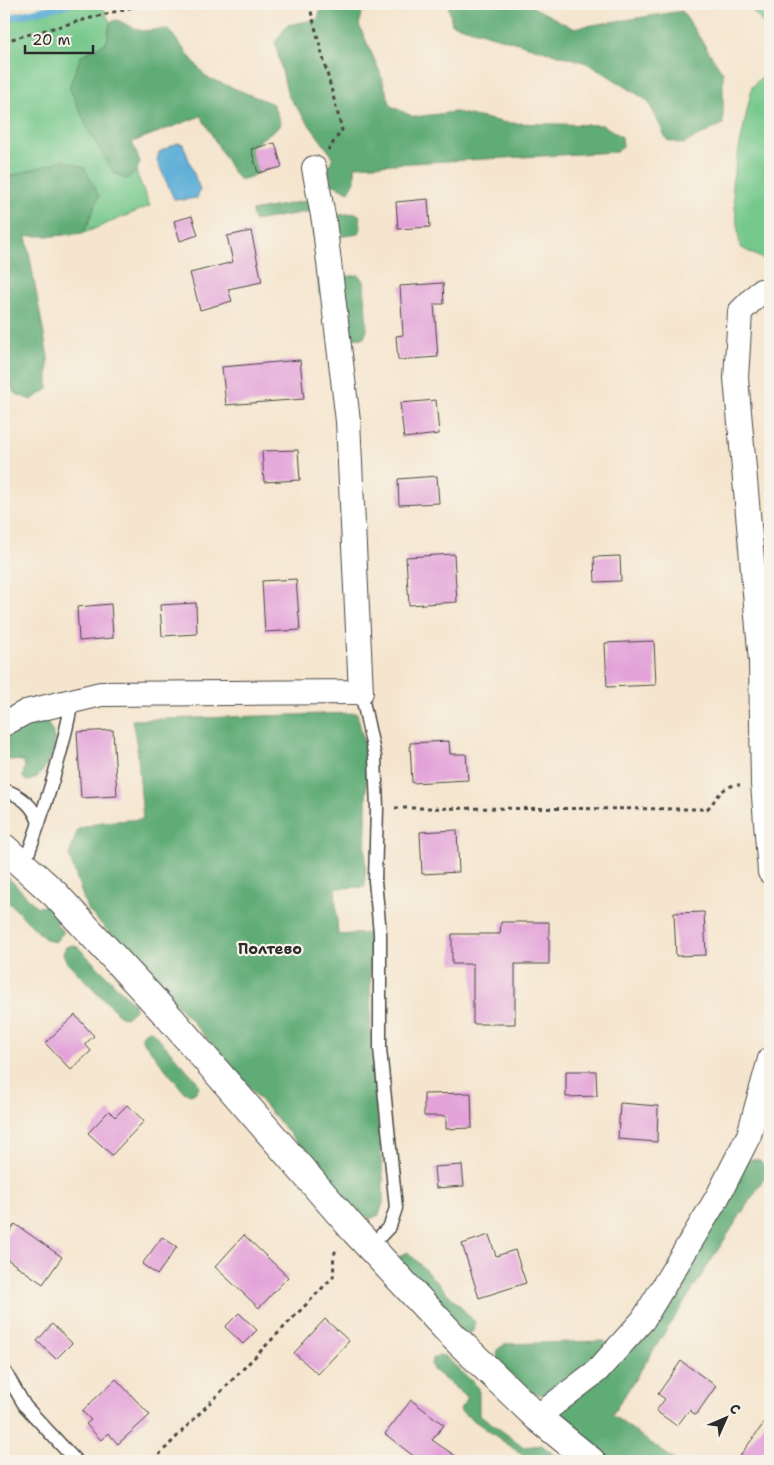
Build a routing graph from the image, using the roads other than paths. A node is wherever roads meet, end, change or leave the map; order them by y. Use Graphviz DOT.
graph roads {
  1 [pos="314,168"];
  2 [pos="770,292"];
  3 [pos="765,663"];
  4 [pos="361,692"];
  5 [pos="72,701"];
  6 [pos="4,724"];
  7 [pos="4,790"];
  8 [pos="39,823"];
  9 [pos="14,856"];
  10 [pos="770,872"];
  11 [pos="770,1059"];
  12 [pos="363,1239"];
  13 [pos="4,1370"];
  14 [pos="537,1418"];
  15 [pos="76,1461"];
  16 [pos="591,1461"];
  1 -- 4 [label="street"];
  2 -- 3 [label="street"];
  3 -- 10 [label="street"];
  4 -- 5 [label="street"];
  4 -- 12 [label="lane"];
  5 -- 6 [label="street"];
  5 -- 8 [label="lane"];
  7 -- 8 [label="lane"];
  8 -- 9 [label="lane"];
  9 -- 12 [label="street"];
  11 -- 14 [label="street"];
  12 -- 14 [label="street"];
  13 -- 15 [label="lane"];
  14 -- 16 [label="street"];
}
